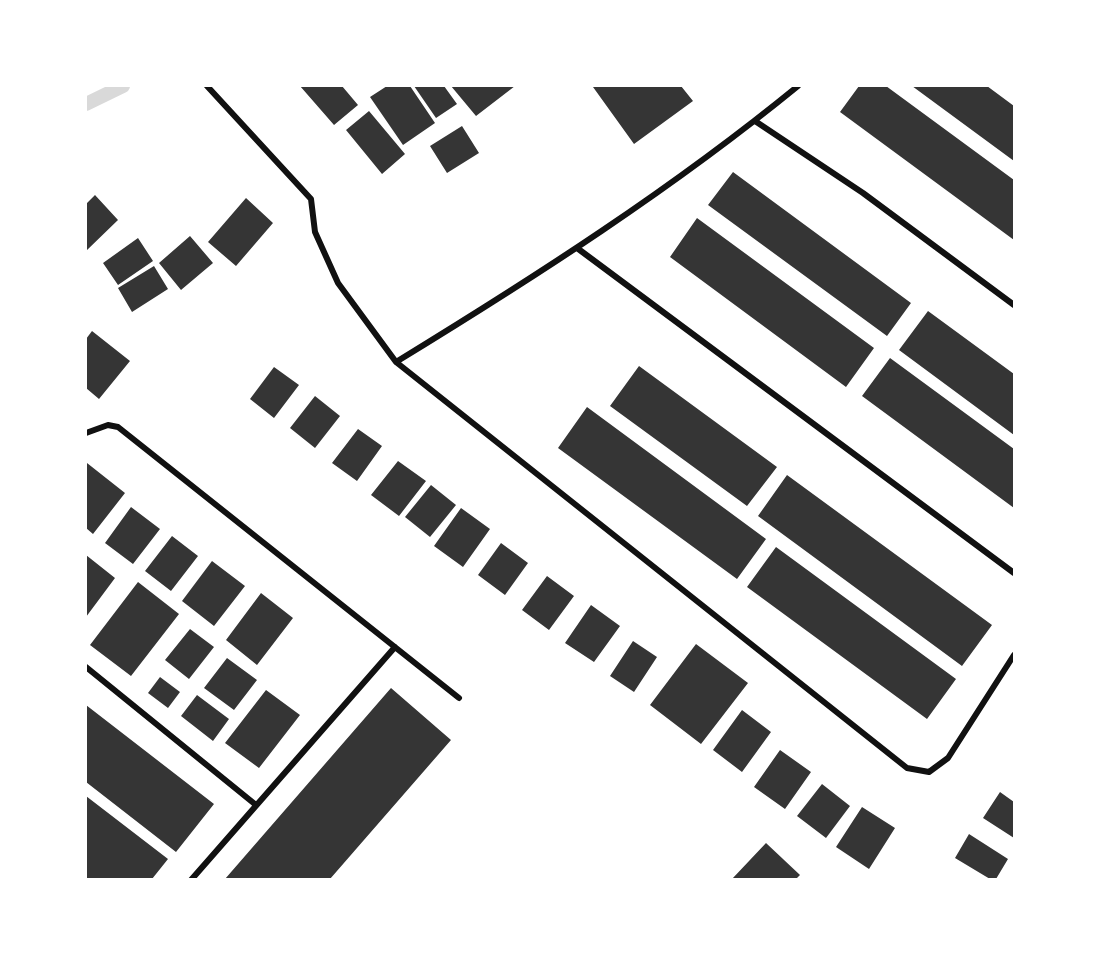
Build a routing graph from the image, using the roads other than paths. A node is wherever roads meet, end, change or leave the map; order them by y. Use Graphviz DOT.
graph roads {
  1 [pos="207,86"];
  2 [pos="798,86"];
  3 [pos="755,121"];
  4 [pos="577,248"];
  5 [pos="1014,305"];
  6 [pos="396,362"];
  7 [pos="86,433"];
  8 [pos="1014,573"];
  9 [pos="394,647"];
  10 [pos="1014,655"];
  11 [pos="86,667"];
  12 [pos="459,698"];
  13 [pos="256,805"];
  14 [pos="190,879"];
  1 -- 6 [label="street"];
  2 -- 3 [label="street"];
  3 -- 4 [label="street"];
  3 -- 5 [label="street"];
  4 -- 6 [label="street"];
  4 -- 8 [label="street"];
  6 -- 10 [label="street"];
  7 -- 9 [label="street"];
  9 -- 12 [label="street"];
  9 -- 13 [label="street"];
  11 -- 13 [label="street"];
  13 -- 14 [label="street"];
}
